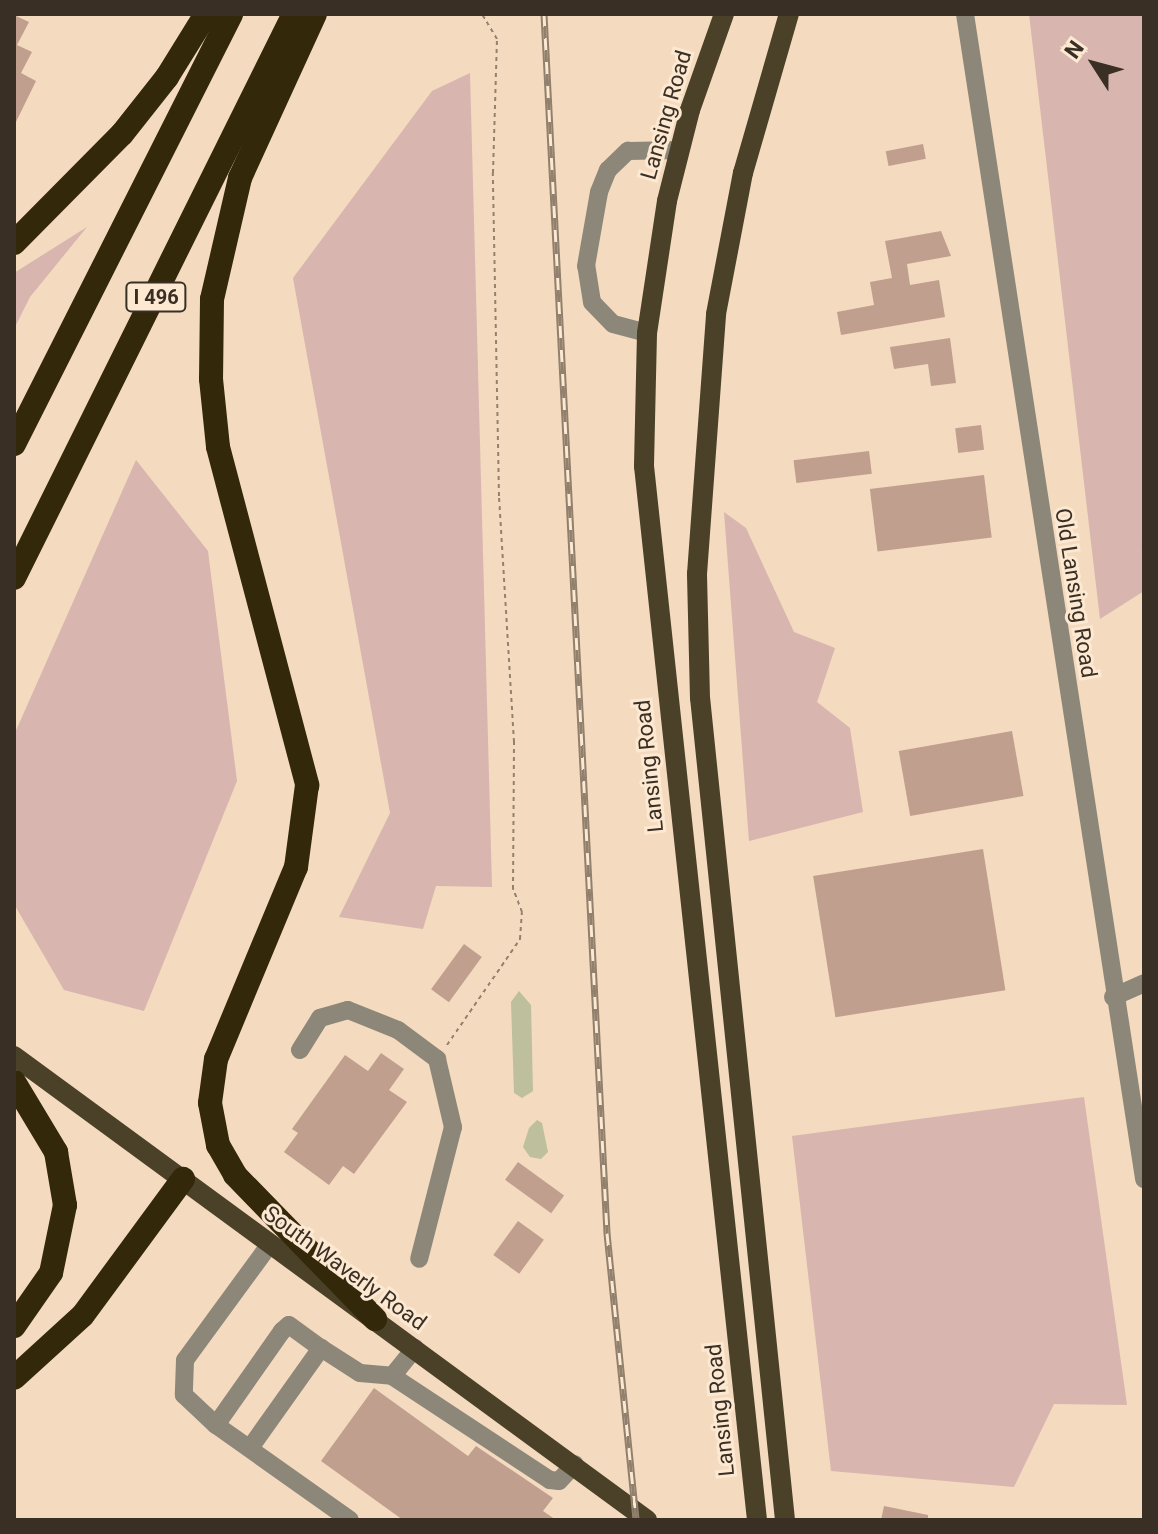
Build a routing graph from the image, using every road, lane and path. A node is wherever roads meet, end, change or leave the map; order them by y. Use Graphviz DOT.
graph roads {
  1 [pos="206,14"];
  2 [pos="231,14"];
  3 [pos="294,14"];
  4 [pos="315,14"];
  5 [pos="482,14"];
  6 [pos="724,14"];
  7 [pos="789,14"];
  8 [pos="965,14"];
  9 [pos="679,150"];
  10 [pos="14,243"];
  11 [pos="647,333"];
  12 [pos="14,444"];
  13 [pos="14,578"];
  14 [pos="1144,983"];
  15 [pos="1113,997"];
  16 [pos="300,1050"];
  17 [pos="14,1056"];
  18 [pos="437,1059"];
  19 [pos="14,1082"];
  20 [pos="183,1179"];
  21 [pos="1144,1179"];
  22 [pos="270,1244"];
  23 [pos="419,1259"];
  24 [pos="375,1319"];
  25 [pos="14,1326"];
  26 [pos="321,1348"];
  27 [pos="415,1348"];
  28 [pos="392,1376"];
  29 [pos="14,1378"];
  30 [pos="216,1425"];
  31 [pos="250,1448"];
  32 [pos="575,1464"];
  33 [pos="350,1520"];
  34 [pos="647,1520"];
  35 [pos="757,1520"];
  36 [pos="785,1520"];
  1 -- 10 [label="highway"];
  2 -- 12 [label="highway, I 496"];
  3 -- 13 [label="highway, I 496"];
  4 -- 24 [label="highway"];
  5 -- 18 [label="path"];
  6 -- 9 [label="main road, Lansing Road"];
  7 -- 36 [label="main road"];
  8 -- 15 [label="street, Old Lansing Road"];
  9 -- 11 [label="main road, Lansing Road"];
  9 -- 11 [label="street"];
  11 -- 35 [label="main road, Lansing Road"];
  14 -- 15 [label="street"];
  15 -- 21 [label="street, Old Lansing Road"];
  16 -- 18 [label="street"];
  17 -- 20 [label="main road, South Waverly Road"];
  18 -- 23 [label="street"];
  19 -- 25 [label="highway"];
  20 -- 22 [label="main road, South Waverly Road"];
  20 -- 29 [label="highway"];
  22 -- 24 [label="main road, South Waverly Road"];
  22 -- 30 [label="street"];
  24 -- 27 [label="main road, South Waverly Road"];
  26 -- 28 [label="street"];
  26 -- 30 [label="street"];
  26 -- 31 [label="street"];
  27 -- 28 [label="street"];
  27 -- 32 [label="main road, South Waverly Road"];
  28 -- 32 [label="street"];
  30 -- 31 [label="street"];
  31 -- 33 [label="street"];
  32 -- 34 [label="main road, South Waverly Road"];
}
